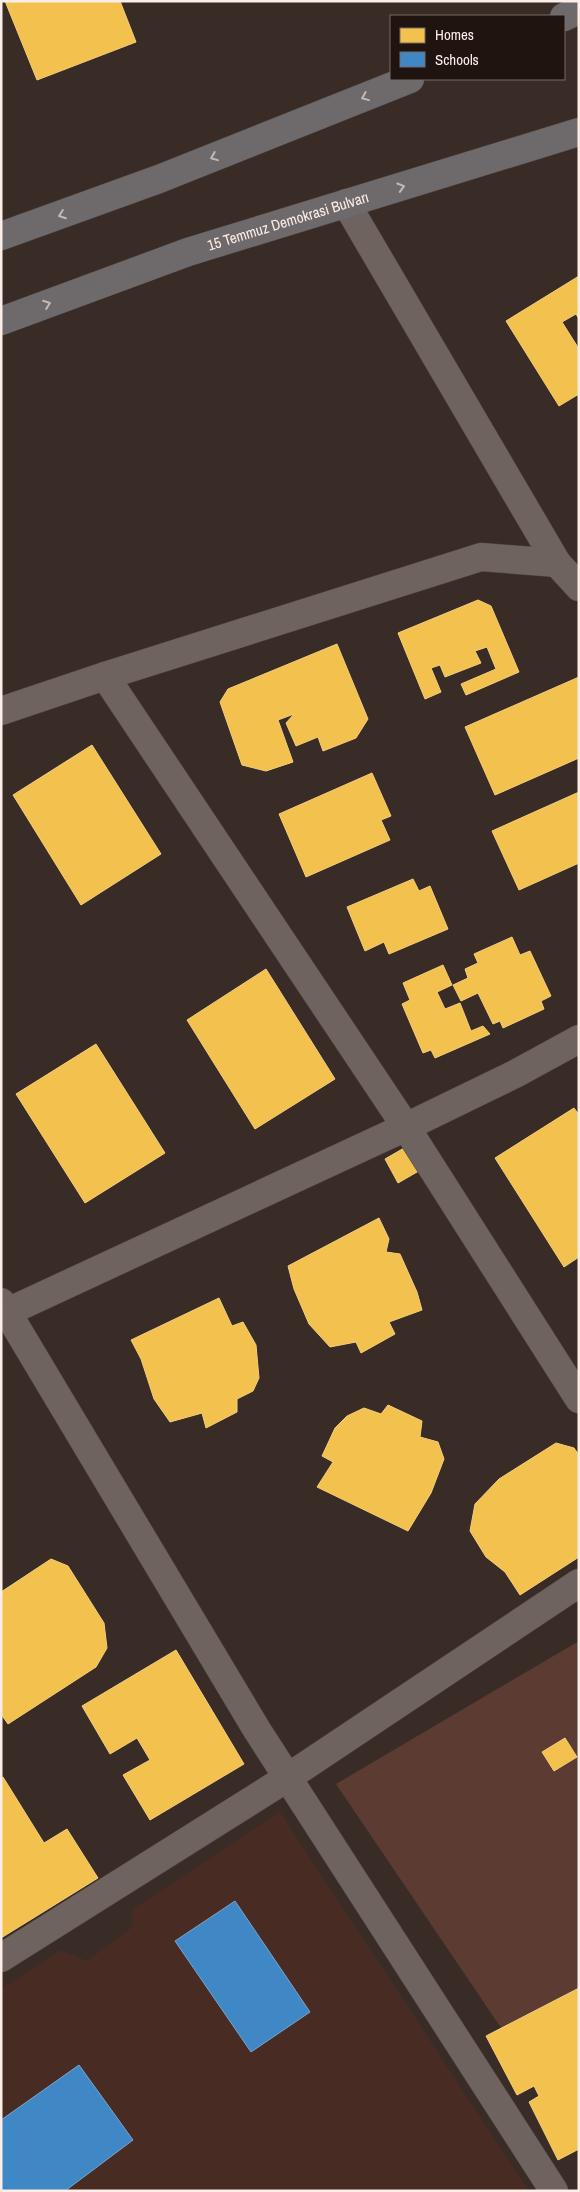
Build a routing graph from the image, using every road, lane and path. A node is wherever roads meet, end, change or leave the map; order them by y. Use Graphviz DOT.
graph roads {
  1 [pos="579,10"];
  2 [pos="565,17"];
  3 [pos="408,80"];
  4 [pos="571,138"];
  5 [pos="346,203"];
  6 [pos="1,236"];
  7 [pos="1,320"];
  8 [pos="557,563"];
  9 [pos="579,587"];
  10 [pos="105,676"];
  11 [pos="1,711"];
  12 [pos="579,1039"];
  13 [pos="406,1126"];
  14 [pos="3,1310"];
  15 [pos="579,1399"];
  16 [pos="579,1584"];
  17 [pos="288,1778"];
  18 [pos="1,1958"];
  19 [pos="554,2191"];
  1 -- 2 [label="highway"];
  3 -- 6 [label="highway, one-way"];
  5 -- 4 [label="highway, 15 Temmuz Demokrasi Bulvarı, one-way"];
  7 -- 5 [label="highway, 15 Temmuz Demokrasi Bulvarı, one-way"];
  5 -- 8 [label="street"];
  8 -- 9 [label="street"];
  8 -- 10 [label="street"];
  10 -- 11 [label="street"];
  10 -- 13 [label="street"];
  12 -- 13 [label="street"];
  13 -- 14 [label="street"];
  13 -- 15 [label="street"];
  14 -- 17 [label="street"];
  16 -- 17 [label="street"];
  17 -- 18 [label="street"];
  17 -- 19 [label="street"];
}
